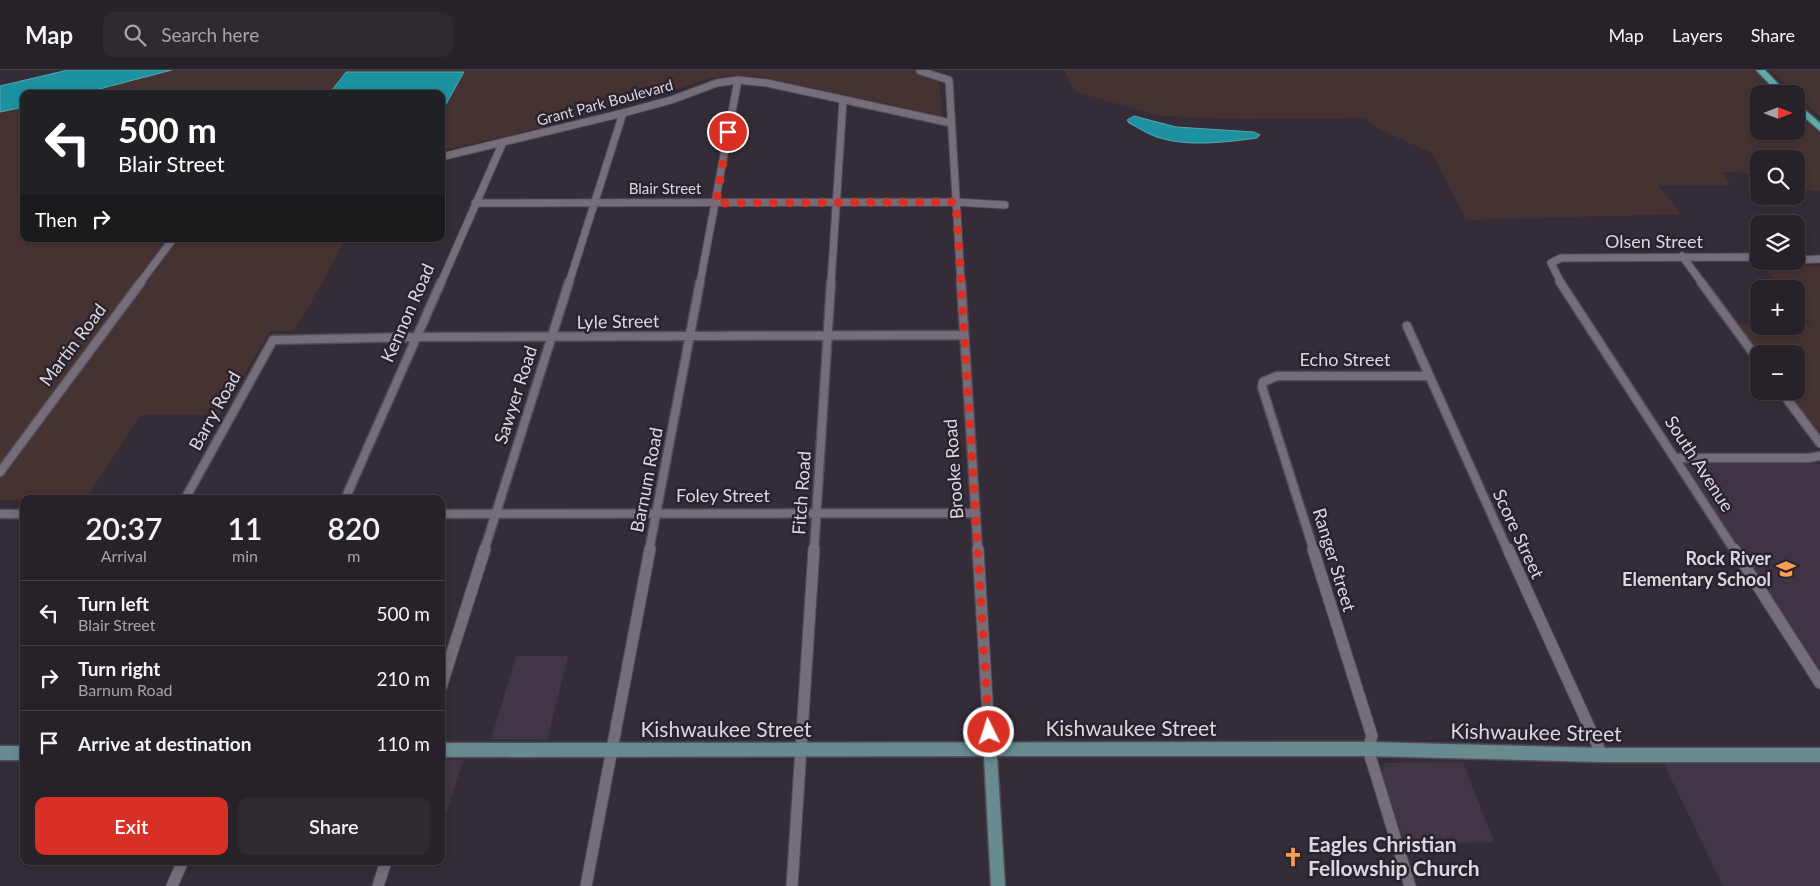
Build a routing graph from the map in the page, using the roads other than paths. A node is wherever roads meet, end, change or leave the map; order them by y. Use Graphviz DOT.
graph roads {
  1 [pos="1760,70"];
  2 [pos="920,71"];
  3 [pos="738,80"];
  4 [pos="1775,85"];
  5 [pos="842,102"];
  6 [pos="623,113"];
  7 [pos="1805,114"];
  8 [pos="951,123"];
  9 [pos="1820,128"];
  10 [pos="503,142"];
  11 [pos="445,156"];
  12 [pos="836,202"];
  13 [pos="956,202"];
  14 [pos="476,203"];
  15 [pos="595,203"];
  16 [pos="716,203"];
  17 [pos="1005,205"];
  18 [pos="171,242"];
  19 [pos="1682,256"];
  20 [pos="1750,257"];
  21 [pos="1820,259"];
  22 [pos="1805,260"];
  23 [pos="1551,263"];
  24 [pos="1407,326"];
  25 [pos="829,335"];
  26 [pos="963,335"];
  27 [pos="690,336"];
  28 [pos="417,337"];
  29 [pos="552,338"];
  30 [pos="273,340"];
  31 [pos="1750,349"];
  32 [pos="1428,376"];
  33 [pos="1263,382"];
  34 [pos="1788,400"];
  35 [pos="1820,443"];
  36 [pos="1820,456"];
  37 [pos="1676,458"];
  38 [pos="0,472"];
  39 [pos="187,495"];
  40 [pos="347,495"];
  41 [pos="816,512"];
  42 [pos="976,512"];
  43 [pos="657,513"];
  44 [pos="0,514"];
  45 [pos="20,514"];
  46 [pos="445,514"];
  47 [pos="497,514"];
  48 [pos="445,675"];
  49 [pos="1820,683"];
  50 [pos="990,749"];
  51 [pos="1368,749"];
  52 [pos="445,750"];
  53 [pos="612,750"];
  54 [pos="801,750"];
  55 [pos="0,753"];
  56 [pos="20,753"];
  57 [pos="1602,755"];
  58 [pos="1820,755"];
  59 [pos="181,865"];
  60 [pos="385,865"];
  61 [pos="172,886"];
  62 [pos="378,886"];
  63 [pos="586,886"];
  64 [pos="792,886"];
  65 [pos="998,886"];
  66 [pos="1410,886"];
  1 -- 4 [label="main road"];
  2 -- 8 [label="street, Brooke Road"];
  3 -- 5 [label="street, Grant Park Boulevard"];
  3 -- 6 [label="street, Grant Park Boulevard"];
  3 -- 16 [label="street, Barnum Road"];
  5 -- 8 [label="street, Grant Park Boulevard"];
  5 -- 12 [label="street, Fitch Road"];
  6 -- 10 [label="street, Grant Park Boulevard"];
  6 -- 15 [label="street, Sawyer Road"];
  7 -- 9 [label="main road"];
  8 -- 13 [label="street, Brooke Road"];
  10 -- 11 [label="street, Grant Park Boulevard"];
  10 -- 14 [label="street, Kennon Road"];
  12 -- 13 [label="street, Blair Street"];
  12 -- 16 [label="street, Blair Street"];
  12 -- 25 [label="street, Fitch Road"];
  13 -- 17 [label="street, Blair Street"];
  13 -- 26 [label="street, Brooke Road"];
  14 -- 15 [label="street, Blair Street"];
  14 -- 28 [label="street, Kennon Road"];
  15 -- 16 [label="street, Blair Street"];
  15 -- 29 [label="street, Sawyer Road"];
  16 -- 27 [label="street, Barnum Road"];
  18 -- 38 [label="street, Martin Road"];
  19 -- 20 [label="street, Olsen Street"];
  19 -- 23 [label="street, Olsen Street"];
  19 -- 31 [label="street"];
  21 -- 22 [label="street"];
  23 -- 37 [label="street, South Avenue"];
  24 -- 32 [label="street, Score Street"];
  25 -- 26 [label="street, Lyle Street"];
  25 -- 27 [label="street, Lyle Street"];
  25 -- 41 [label="street, Fitch Road"];
  26 -- 42 [label="street, Brooke Road"];
  27 -- 29 [label="street, Lyle Street"];
  27 -- 43 [label="street, Barnum Road"];
  28 -- 29 [label="street, Lyle Street"];
  28 -- 30 [label="street, Lyle Street"];
  28 -- 40 [label="street, Kennon Road"];
  29 -- 47 [label="street, Sawyer Road"];
  30 -- 39 [label="street, Barry Road"];
  32 -- 33 [label="street, Echo Street"];
  32 -- 57 [label="street, Score Street"];
  33 -- 51 [label="street, Ranger Street"];
  34 -- 35 [label="street"];
  36 -- 37 [label="street"];
  37 -- 49 [label="street, South Avenue"];
  41 -- 42 [label="street, Foley Street"];
  41 -- 43 [label="street, Foley Street"];
  41 -- 54 [label="street, Fitch Road"];
  42 -- 50 [label="street, Brooke Road"];
  43 -- 47 [label="street, Foley Street"];
  43 -- 53 [label="street, Barnum Road"];
  44 -- 45 [label="street"];
  46 -- 47 [label="street, Foley Street"];
  47 -- 48 [label="street, Sawyer Road"];
  50 -- 51 [label="street, Kishwaukee Street"];
  50 -- 54 [label="street, Kishwaukee Street"];
  50 -- 65 [label="street, Brooke Road"];
  51 -- 57 [label="street, Kishwaukee Street"];
  51 -- 66 [label="street, Ranger Street"];
  52 -- 53 [label="street, Kishwaukee Street"];
  53 -- 54 [label="street, Kishwaukee Street"];
  53 -- 63 [label="street, Barnum Road"];
  54 -- 64 [label="street, Fitch Road"];
  55 -- 56 [label="street"];
  57 -- 58 [label="street, Kishwaukee Street"];
  59 -- 61 [label="street"];
  60 -- 62 [label="street"];
}
